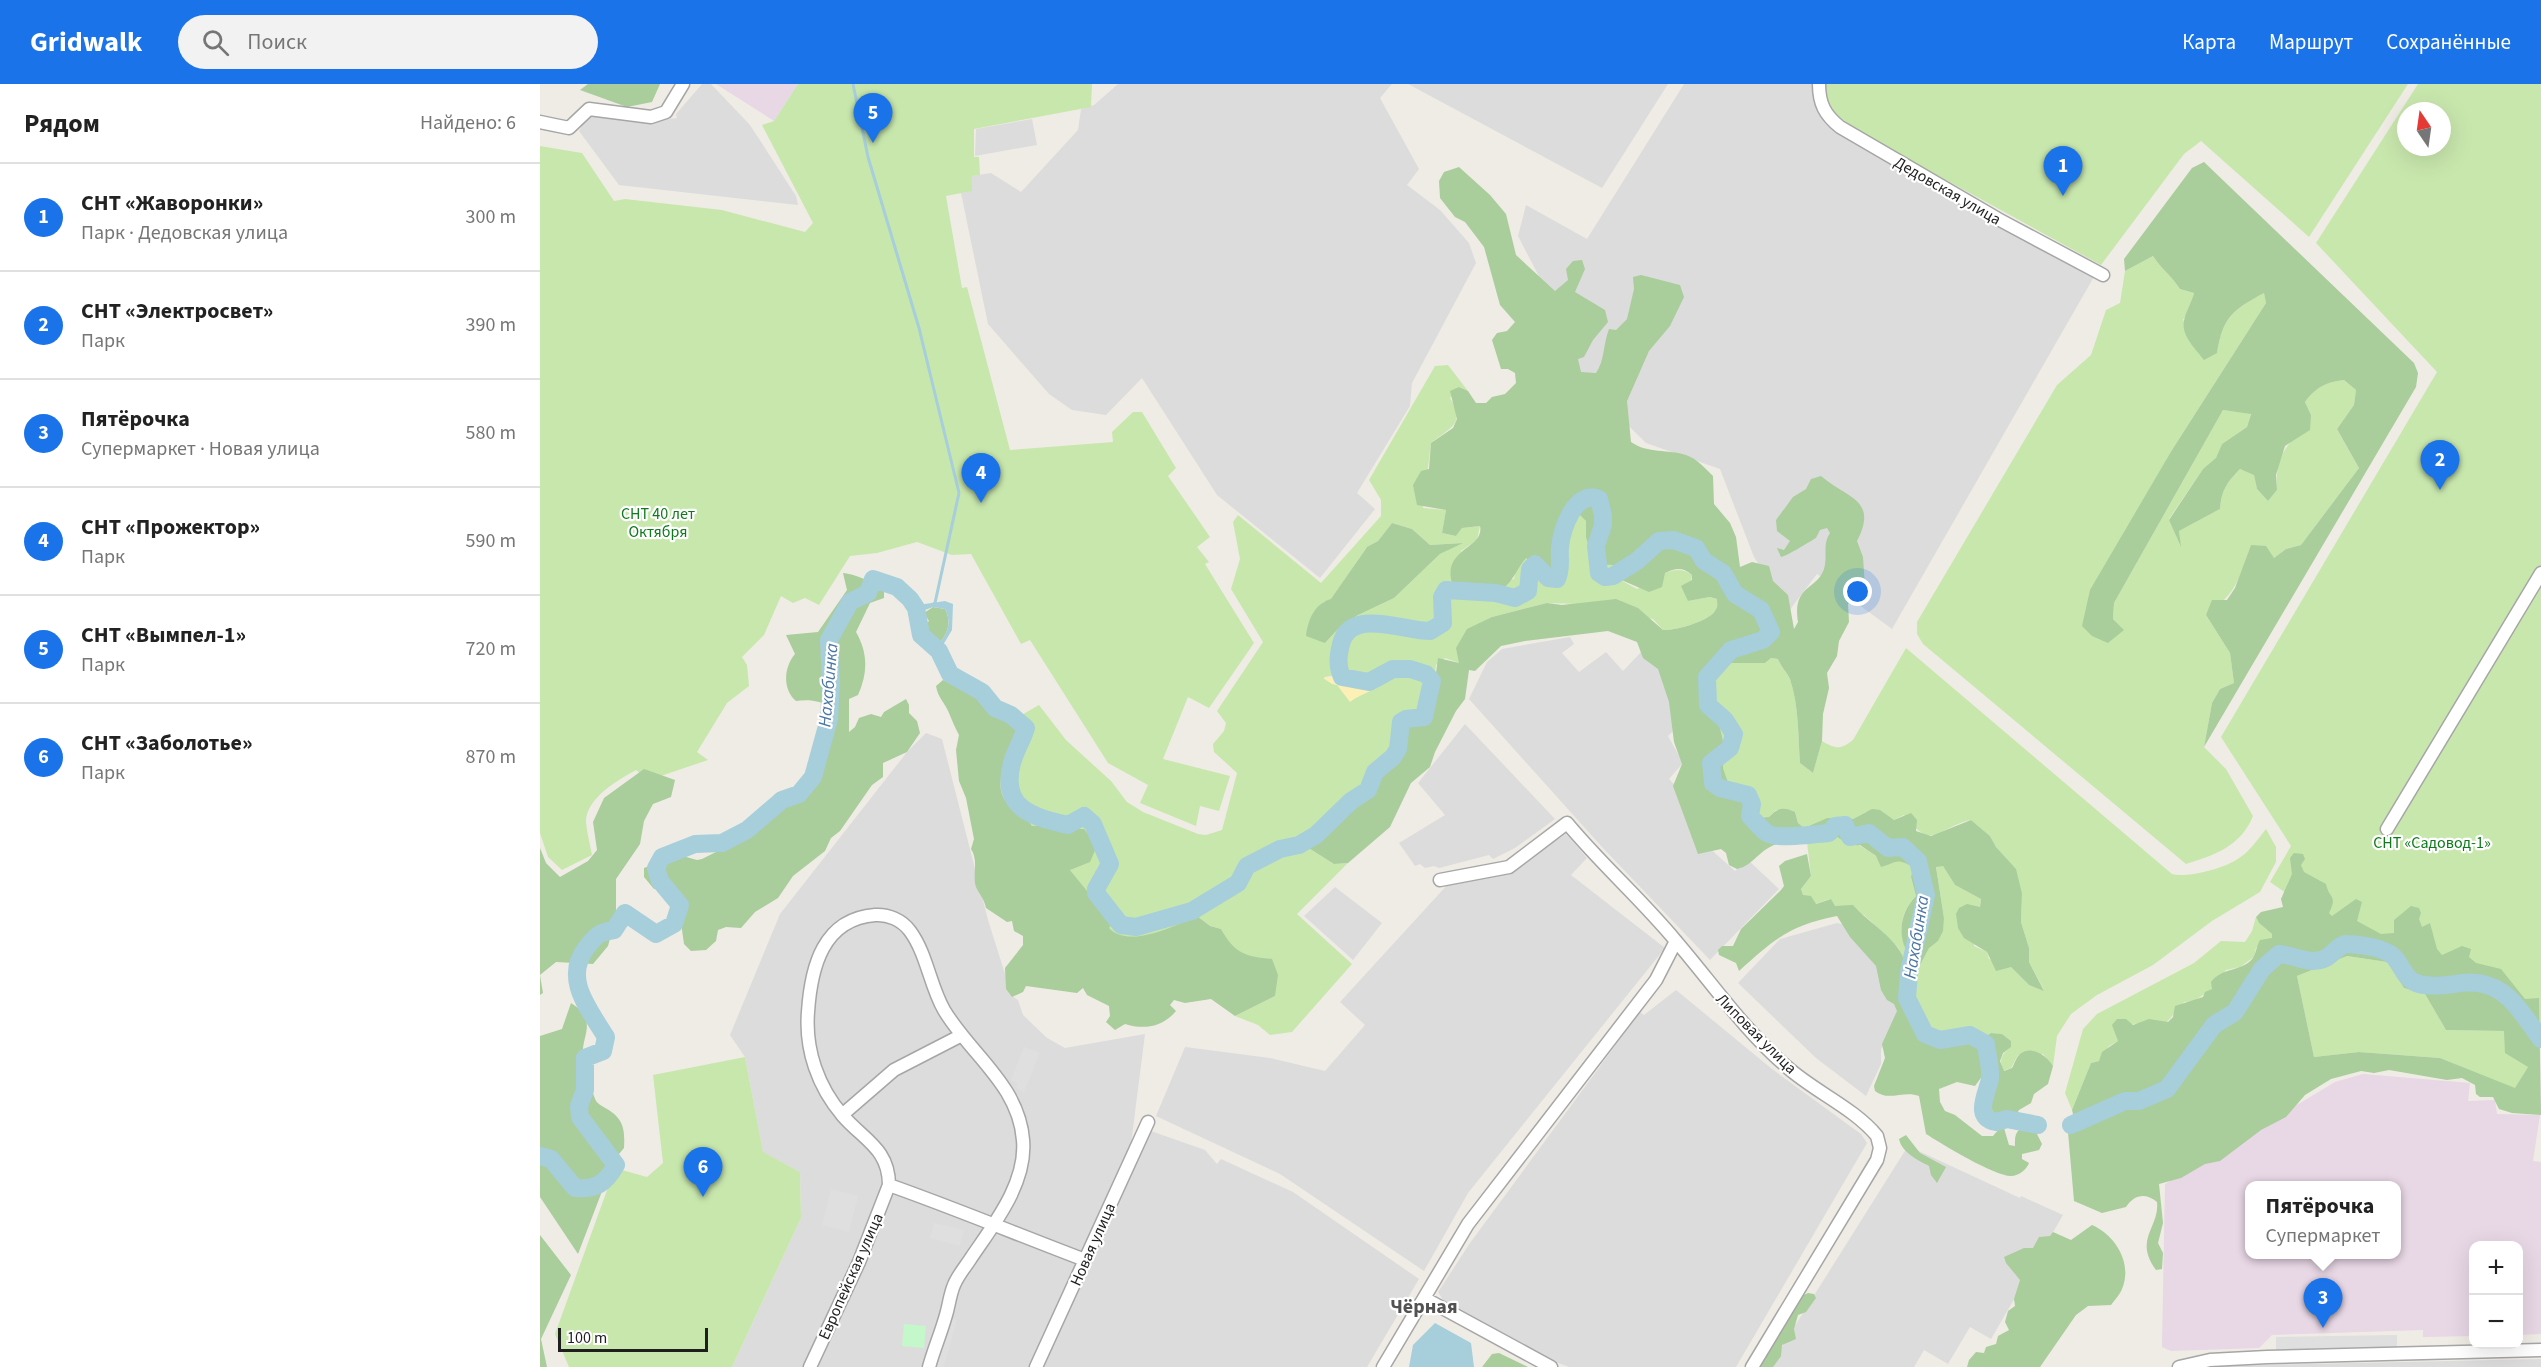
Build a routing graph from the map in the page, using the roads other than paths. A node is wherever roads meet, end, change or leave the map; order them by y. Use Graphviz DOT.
graph roads {
  1 [pos="683,84"];
  2 [pos="1819,84"];
  3 [pos="540,122"];
  4 [pos="2103,275"];
  5 [pos="2541,573"];
  6 [pos="2387,829"];
  7 [pos="1440,880"];
  8 [pos="1676,941"];
  9 [pos="962,1035"];
  10 [pos="842,1115"];
  11 [pos="1148,1122"];
  12 [pos="888,1185"];
  13 [pos="994,1225"];
  14 [pos="1085,1260"];
  15 [pos="1424,1298"];
  16 [pos="2541,1350"];
  17 [pos="810,1367"];
  18 [pos="929,1367"];
  19 [pos="1036,1367"];
  20 [pos="1383,1367"];
  21 [pos="1551,1367"];
  22 [pos="1752,1367"];
  23 [pos="2179,1367"];
  1 -- 3 [label="street"];
  2 -- 4 [label="street, Дедовская улица"];
  5 -- 6 [label="street"];
  7 -- 8 [label="street, Липовая улица"];
  8 -- 15 [label="street"];
  8 -- 22 [label="street, Липовая улица"];
  9 -- 10 [label="street"];
  9 -- 10 [label="street"];
  9 -- 13 [label="street"];
  10 -- 12 [label="street"];
  11 -- 14 [label="street, Новая улица"];
  12 -- 13 [label="street"];
  12 -- 17 [label="street, Европейская улица"];
  13 -- 14 [label="street"];
  13 -- 18 [label="street"];
  14 -- 19 [label="street, Новая улица"];
  15 -- 20 [label="street"];
  15 -- 21 [label="street"];
  16 -- 23 [label="street"];
}
